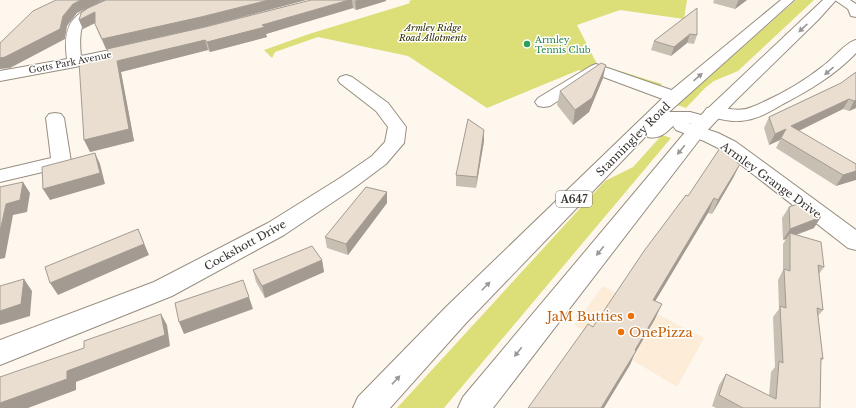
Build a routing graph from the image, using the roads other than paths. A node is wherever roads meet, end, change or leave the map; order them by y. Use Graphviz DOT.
graph roads {
  1 [pos="116,0"];
  2 [pos="788,0"];
  3 [pos="830,0"];
  4 [pos="841,0"];
  5 [pos="856,13"];
  6 [pos="856,44"];
  7 [pos="149,46"];
  8 [pos="75,62"];
  9 [pos="0,76"];
  10 [pos="346,80"];
  11 [pos="674,97"];
  12 [pos="544,102"];
  13 [pos="55,118"];
  14 [pos="686,122"];
  15 [pos="0,176"];
  16 [pos="856,242"];
  17 [pos="0,353"];
  18 [pos="369,408"];
  19 [pos="474,408"];
  1 -- 8 [label="street"];
  11 -- 2 [label="street, Stanningley Road / A647, one-way"];
  3 -- 14 [label="street, Stanningley Road / A647, one-way"];
  4 -- 5 [label="street"];
  6 -- 14 [label="street, one-way"];
  7 -- 8 [label="street, Gotts Park Avenue"];
  8 -- 9 [label="street, Gotts Park Avenue"];
  10 -- 17 [label="street, Cockshott Drive"];
  11 -- 12 [label="street"];
  11 -- 14 [label="street, Stanningley Road / A647"];
  13 -- 15 [label="street"];
  14 -- 16 [label="street, Armley Grange Drive"];
  18 -- 14 [label="street, Stanningley Road / A647, one-way"];
  14 -- 19 [label="street, Stanningley Road / A647, one-way"];
}
